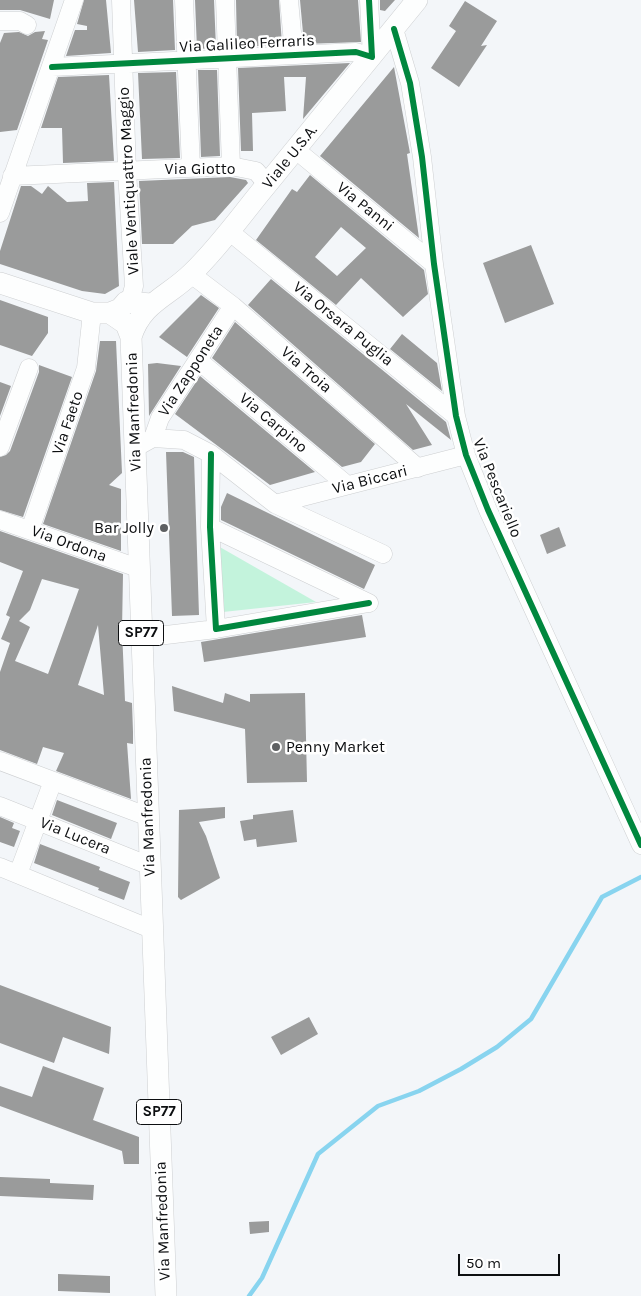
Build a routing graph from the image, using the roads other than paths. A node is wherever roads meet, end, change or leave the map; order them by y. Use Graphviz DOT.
graph roads {
  1 [pos="74,0"];
  2 [pos="121,0"];
  3 [pos="184,0"];
  4 [pos="225,0"];
  5 [pos="289,0"];
  6 [pos="369,0"];
  7 [pos="418,0"];
  8 [pos="0,21"];
  9 [pos="26,25"];
  10 [pos="394,29"];
  11 [pos="294,54"];
  12 [pos="372,57"];
  13 [pos="227,58"];
  14 [pos="186,60"];
  15 [pos="123,65"];
  16 [pos="52,67"];
  17 [pos="296,150"];
  18 [pos="231,166"];
  19 [pos="191,168"];
  20 [pos="127,171"];
  21 [pos="12,176"];
  22 [pos="267,184"];
  23 [pos="0,212"];
  24 [pos="230,232"];
  25 [pos="434,264"];
  26 [pos="191,274"];
  27 [pos="0,283"];
  28 [pos="233,306"];
  29 [pos="127,315"];
  30 [pos="199,361"];
  31 [pos="29,368"];
  32 [pos="456,416"];
  33 [pos="153,438"];
  34 [pos="0,447"];
  35 [pos="135,448"];
  36 [pos="211,454"];
  37 [pos="466,455"];
  38 [pos="418,468"];
  39 [pos="347,485"];
  40 [pos="275,504"];
  41 [pos="0,520"];
  42 [pos="210,527"];
  43 [pos="30,530"];
  44 [pos="383,554"];
  45 [pos="138,568"];
  46 [pos="216,629"];
  47 [pos="141,638"];
  48 [pos="0,761"];
  49 [pos="53,781"];
  50 [pos="0,806"];
  51 [pos="149,817"];
  52 [pos="38,821"];
  53 [pos="641,845"];
  54 [pos="150,866"];
  55 [pos="0,867"];
  56 [pos="18,874"];
  57 [pos="151,929"];
  58 [pos="166,1296"];
  1 -- 16 [label="street"];
  2 -- 15 [label="street, Viale Ventiquattro Maggio"];
  3 -- 14 [label="street"];
  4 -- 13 [label="street"];
  5 -- 11 [label="street"];
  6 -- 12 [label="street"];
  7 -- 10 [label="main road, Viale U.S.A."];
  8 -- 9 [label="street"];
  10 -- 12 [label="main road, Viale U.S.A."];
  10 -- 25 [label="street, Via Pescariello"];
  11 -- 12 [label="street, Via Galileo Ferraris"];
  11 -- 13 [label="street, Via Galileo Ferraris"];
  12 -- 17 [label="main road, Viale U.S.A."];
  13 -- 14 [label="street, Via Galileo Ferraris"];
  13 -- 18 [label="street"];
  14 -- 15 [label="street, Via Galileo Ferraris"];
  14 -- 19 [label="street"];
  15 -- 16 [label="street, Via Galileo Ferraris"];
  15 -- 20 [label="street, Viale Ventiquattro Maggio"];
  16 -- 21 [label="street"];
  17 -- 22 [label="main road, Viale U.S.A."];
  17 -- 25 [label="street, Via Panni"];
  18 -- 19 [label="street, Via Giotto"];
  18 -- 22 [label="street, Via Giotto"];
  19 -- 20 [label="street, Via Giotto"];
  20 -- 21 [label="street, Via Giotto"];
  20 -- 29 [label="street, Viale Ventiquattro Maggio"];
  21 -- 23 [label="street"];
  22 -- 24 [label="main road, Viale U.S.A."];
  24 -- 26 [label="main road, Viale U.S.A."];
  24 -- 32 [label="street, Via Orsara Puglia"];
  25 -- 32 [label="street, Via Pescariello"];
  26 -- 28 [label="street, Via Troia"];
  26 -- 29 [label="main road, Viale U.S.A."];
  27 -- 29 [label="main road"];
  28 -- 30 [label="street, Via Zapponeta"];
  28 -- 38 [label="street, Via Troia"];
  29 -- 35 [label="main road, Via Manfredonia / SP77"];
  29 -- 43 [label="street, Via Faeto"];
  30 -- 33 [label="street, Via Zapponeta"];
  30 -- 39 [label="street, Via Carpino"];
  31 -- 34 [label="street"];
  32 -- 37 [label="street, Via Pescariello"];
  33 -- 35 [label="street"];
  33 -- 36 [label="street"];
  35 -- 45 [label="main road, Via Manfredonia / SP77"];
  36 -- 40 [label="street"];
  36 -- 42 [label="street"];
  37 -- 38 [label="street, Via Biccari"];
  37 -- 53 [label="street, Via Pescariello"];
  38 -- 39 [label="street, Via Biccari"];
  39 -- 40 [label="street, Via Biccari"];
  40 -- 44 [label="street"];
  41 -- 43 [label="street, Via Ordona"];
  42 -- 46 [label="street"];
  42 -- 46 [label="street"];
  43 -- 45 [label="street, Via Ordona"];
  45 -- 47 [label="main road, Via Manfredonia / SP77"];
  46 -- 47 [label="street"];
  47 -- 51 [label="main road, Via Manfredonia / SP77"];
  48 -- 49 [label="street"];
  49 -- 51 [label="street"];
  49 -- 52 [label="street"];
  50 -- 52 [label="street, Via Lucera"];
  51 -- 54 [label="main road, Via Manfredonia / SP77"];
  52 -- 54 [label="street, Via Lucera"];
  52 -- 56 [label="street"];
  54 -- 57 [label="main road, Via Manfredonia / SP77"];
  55 -- 56 [label="street"];
  56 -- 57 [label="street"];
  57 -- 58 [label="main road, Via Manfredonia / SP77"];
}
